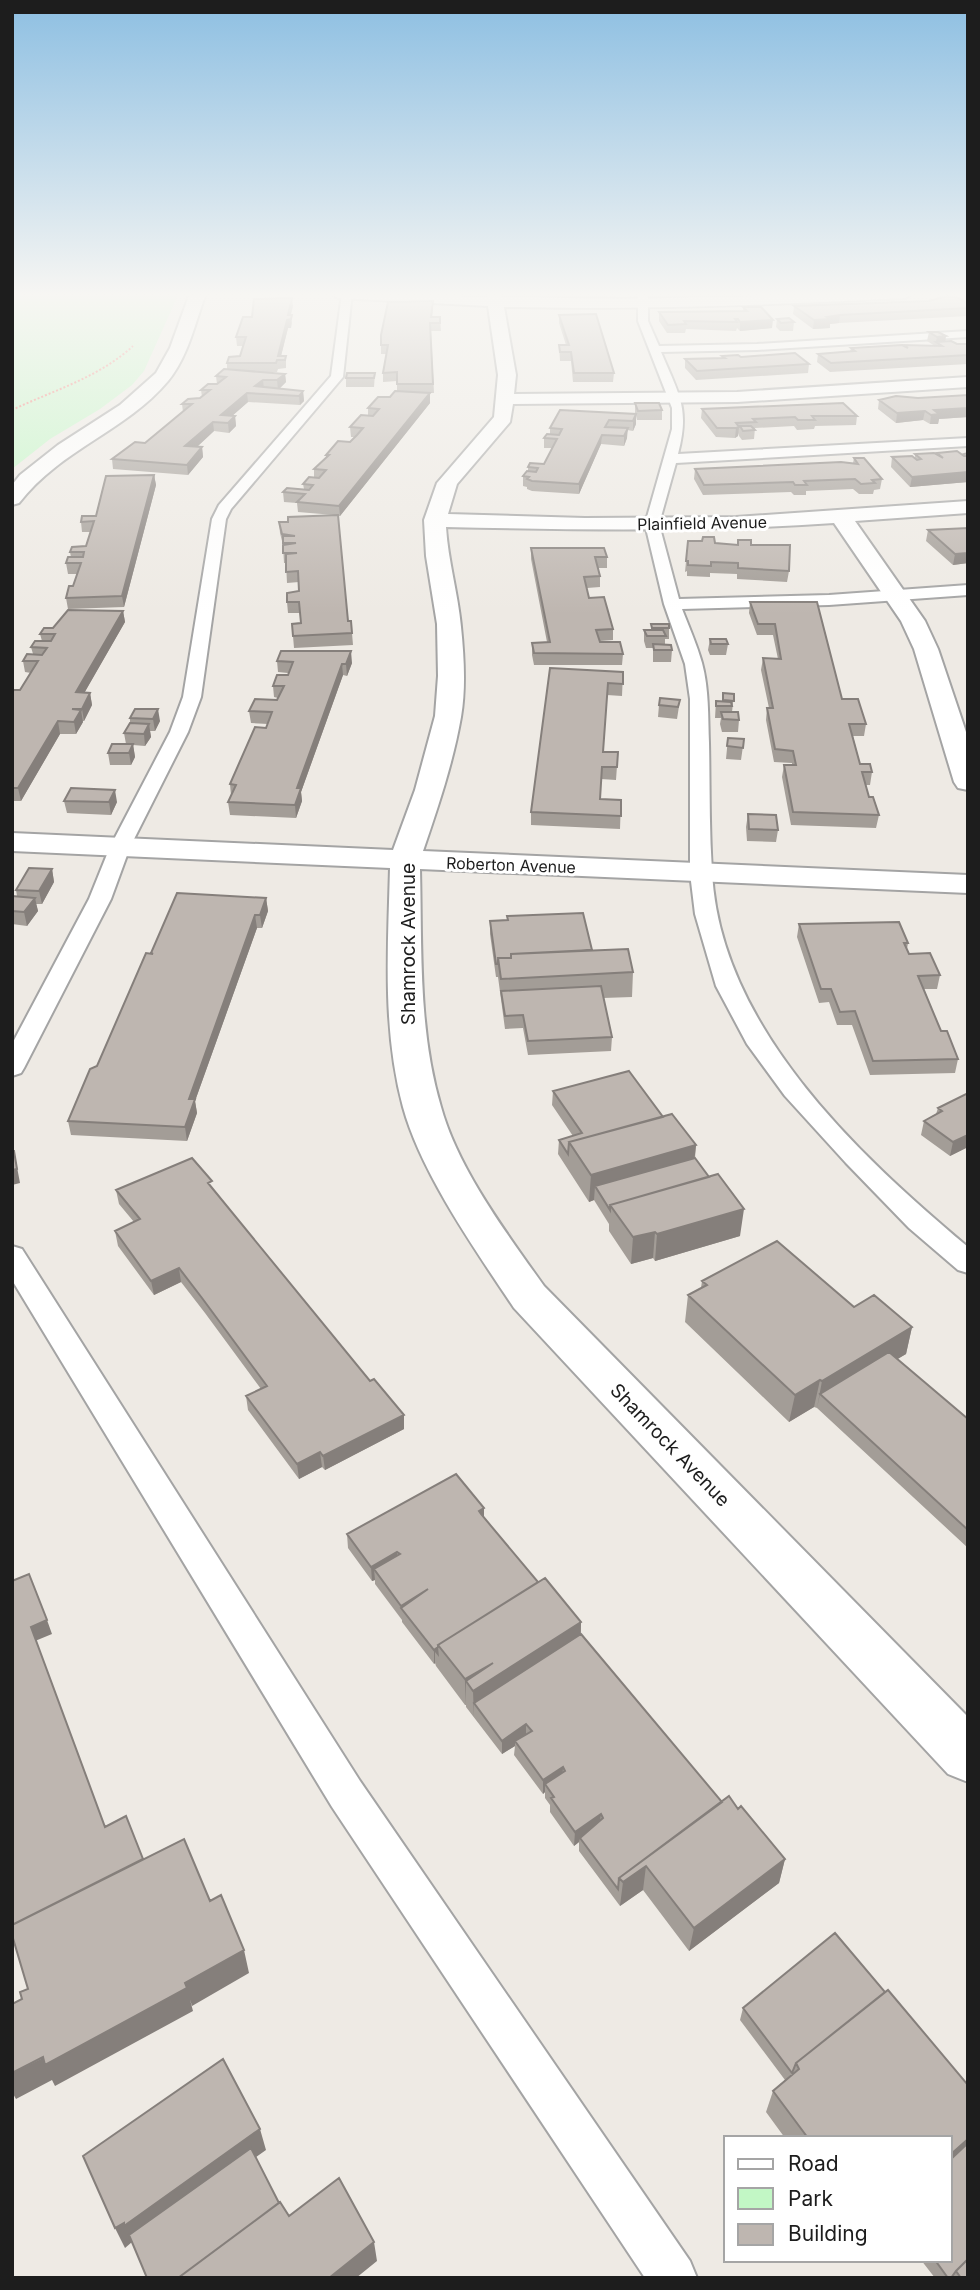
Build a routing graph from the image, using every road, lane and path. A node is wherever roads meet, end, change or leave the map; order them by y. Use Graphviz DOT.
graph roads {
  1 [pos="505,399"];
  2 [pos="677,399"];
  3 [pos="35,400"];
  4 [pos="136,400"];
  5 [pos="317,400"];
  6 [pos="12,410"];
  7 [pos="968,442"];
  8 [pos="669,458"];
  9 [pos="12,499"];
  10 [pos="968,507"];
  11 [pos="841,517"];
  12 [pos="435,520"];
  13 [pos="652,524"];
  14 [pos="968,590"];
  15 [pos="896,597"];
  16 [pos="672,604"];
  17 [pos="968,782"];
  18 [pos="12,842"];
  19 [pos="120,847"];
  20 [pos="405,860"];
  21 [pos="701,873"];
  22 [pos="968,884"];
  23 [pos="12,1068"];
  24 [pos="12,1256"];
  25 [pos="968,1263"];
  26 [pos="968,1756"];
  27 [pos="673,2278"];
  1 -- 12 [label="street, Shamrock Avenue"];
  2 -- 8 [label="lane"];
  3 -- 6 [label="path"];
  4 -- 9 [label="street"];
  5 -- 19 [label="lane"];
  7 -- 8 [label="lane"];
  8 -- 13 [label="lane"];
  10 -- 11 [label="street, Plainfield Avenue"];
  11 -- 13 [label="street, Plainfield Avenue"];
  11 -- 15 [label="street"];
  12 -- 13 [label="street, Plainfield Avenue"];
  12 -- 20 [label="street, Shamrock Avenue"];
  13 -- 16 [label="lane"];
  14 -- 15 [label="lane"];
  15 -- 16 [label="lane"];
  15 -- 17 [label="street"];
  16 -- 21 [label="lane"];
  18 -- 19 [label="street, Roberton Avenue"];
  19 -- 20 [label="street, Roberton Avenue"];
  19 -- 23 [label="lane"];
  20 -- 21 [label="street, Roberton Avenue"];
  20 -- 26 [label="street, Shamrock Avenue"];
  21 -- 22 [label="street, Roberton Avenue"];
  21 -- 25 [label="lane"];
  24 -- 27 [label="lane"];
}
